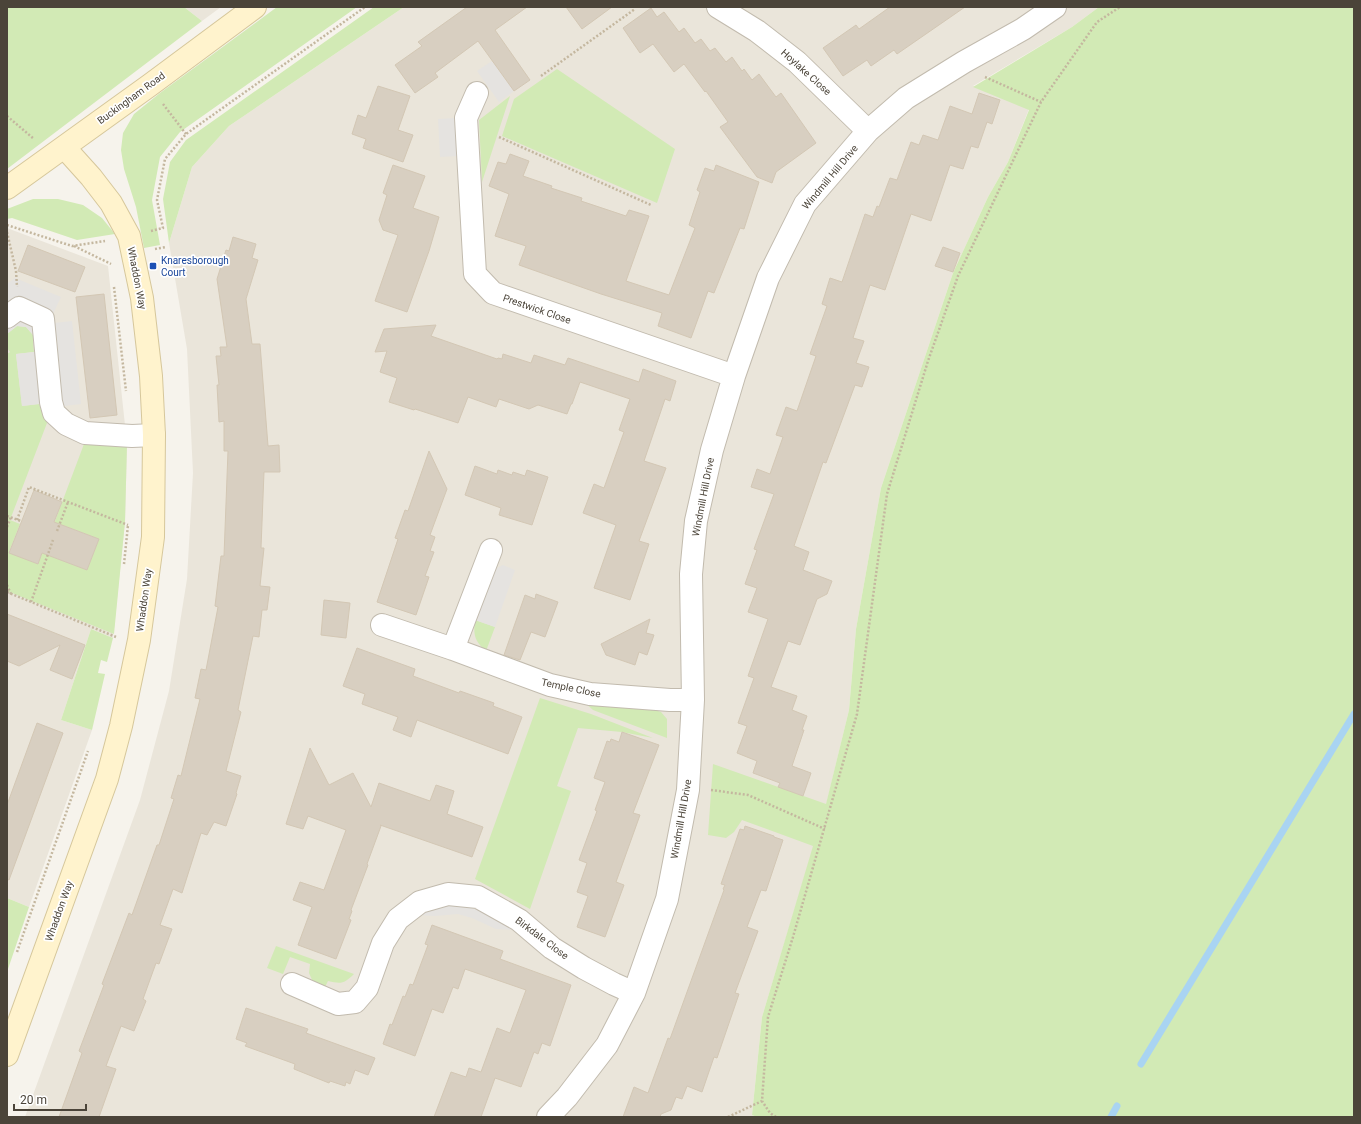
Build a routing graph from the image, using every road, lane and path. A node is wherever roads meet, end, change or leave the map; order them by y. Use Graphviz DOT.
graph roads {
  1 [pos="254,7"];
  2 [pos="365,7"];
  3 [pos="718,7"];
  4 [pos="1055,7"];
  5 [pos="1120,7"];
  6 [pos="635,9"];
  7 [pos="541,76"];
  8 [pos="982,76"];
  9 [pos="476,93"];
  10 [pos="162,102"];
  11 [pos="1041,102"];
  12 [pos="7,116"];
  13 [pos="868,131"];
  14 [pos="186,134"];
  15 [pos="499,137"];
  16 [pos="59,151"];
  17 [pos="7,188"];
  18 [pos="651,204"];
  19 [pos="7,225"];
  20 [pos="7,232"];
  21 [pos="129,236"];
  22 [pos="72,246"];
  23 [pos="109,256"];
  24 [pos="111,264"];
  25 [pos="112,272"];
  26 [pos="113,280"];
  27 [pos="13,313"];
  28 [pos="734,376"];
  29 [pos="127,397"];
  30 [pos="154,435"];
  31 [pos="68,502"];
  32 [pos="7,516"];
  33 [pos="11,517"];
  34 [pos="128,517"];
  35 [pos="17,520"];
  36 [pos="21,522"];
  37 [pos="128,525"];
  38 [pos="7,527"];
  39 [pos="57,531"];
  40 [pos="53,540"];
  41 [pos="491,550"];
  42 [pos="123,569"];
  43 [pos="7,585"];
  44 [pos="7,592"];
  45 [pos="11,594"];
  46 [pos="31,602"];
  47 [pos="382,625"];
  48 [pos="117,629"];
  49 [pos="116,637"];
  50 [pos="139,640"];
  51 [pos="114,644"];
  52 [pos="453,649"];
  53 [pos="693,700"];
  54 [pos="89,749"];
  55 [pos="710,790"];
  56 [pos="825,829"];
  57 [pos="15,958"];
  58 [pos="292,984"];
  59 [pos="634,993"];
  60 [pos="11,1031"];
  61 [pos="7,1056"];
  62 [pos="762,1101"];
  63 [pos="548,1117"];
  64 [pos="728,1117"];
  65 [pos="776,1117"];
  1 -- 16 [label="street, Buckingham Road"];
  2 -- 14 [label="path"];
  3 -- 13 [label="street, Hoylake Close"];
  4 -- 13 [label="street, Windmill Hill Drive"];
  5 -- 11 [label="path"];
  6 -- 7 [label="path"];
  8 -- 11 [label="path"];
  9 -- 28 [label="street, Prestwick Close"];
  10 -- 14 [label="path"];
  11 -- 56 [label="path"];
  12 -- 16 [label="path"];
  13 -- 28 [label="street, Windmill Hill Drive"];
  14 -- 21 [label="path"];
  15 -- 18 [label="path"];
  16 -- 17 [label="street, Buckingham Road"];
  16 -- 21 [label="street, Whaddon Way"];
  19 -- 22 [label="path"];
  20 -- 27 [label="path"];
  21 -- 22 [label="path"];
  21 -- 30 [label="street, Whaddon Way"];
  22 -- 24 [label="path"];
  23 -- 24 [label="path"];
  24 -- 25 [label="path"];
  26 -- 29 [label="path"];
  27 -- 30 [label="street"];
  28 -- 53 [label="street, Windmill Hill Drive"];
  30 -- 50 [label="street, Whaddon Way"];
  31 -- 35 [label="path"];
  31 -- 37 [label="path"];
  31 -- 39 [label="path"];
  32 -- 33 [label="path"];
  33 -- 35 [label="path"];
  33 -- 38 [label="path"];
  34 -- 37 [label="path"];
  35 -- 36 [label="path"];
  37 -- 42 [label="path"];
  40 -- 46 [label="path"];
  41 -- 52 [label="street"];
  43 -- 45 [label="path"];
  44 -- 45 [label="path"];
  45 -- 46 [label="path"];
  46 -- 49 [label="path"];
  47 -- 52 [label="street, Temple Close"];
  48 -- 49 [label="path"];
  49 -- 50 [label="path"];
  49 -- 51 [label="path"];
  50 -- 60 [label="street, Whaddon Way"];
  52 -- 53 [label="street, Temple Close"];
  53 -- 59 [label="street, Windmill Hill Drive"];
  54 -- 57 [label="path"];
  55 -- 56 [label="path"];
  56 -- 62 [label="path"];
  58 -- 59 [label="street, Birkdale Close"];
  59 -- 63 [label="street, Windmill Hill Drive"];
  60 -- 61 [label="street, Whaddon Way"];
  62 -- 64 [label="path"];
  62 -- 65 [label="path"];
}
